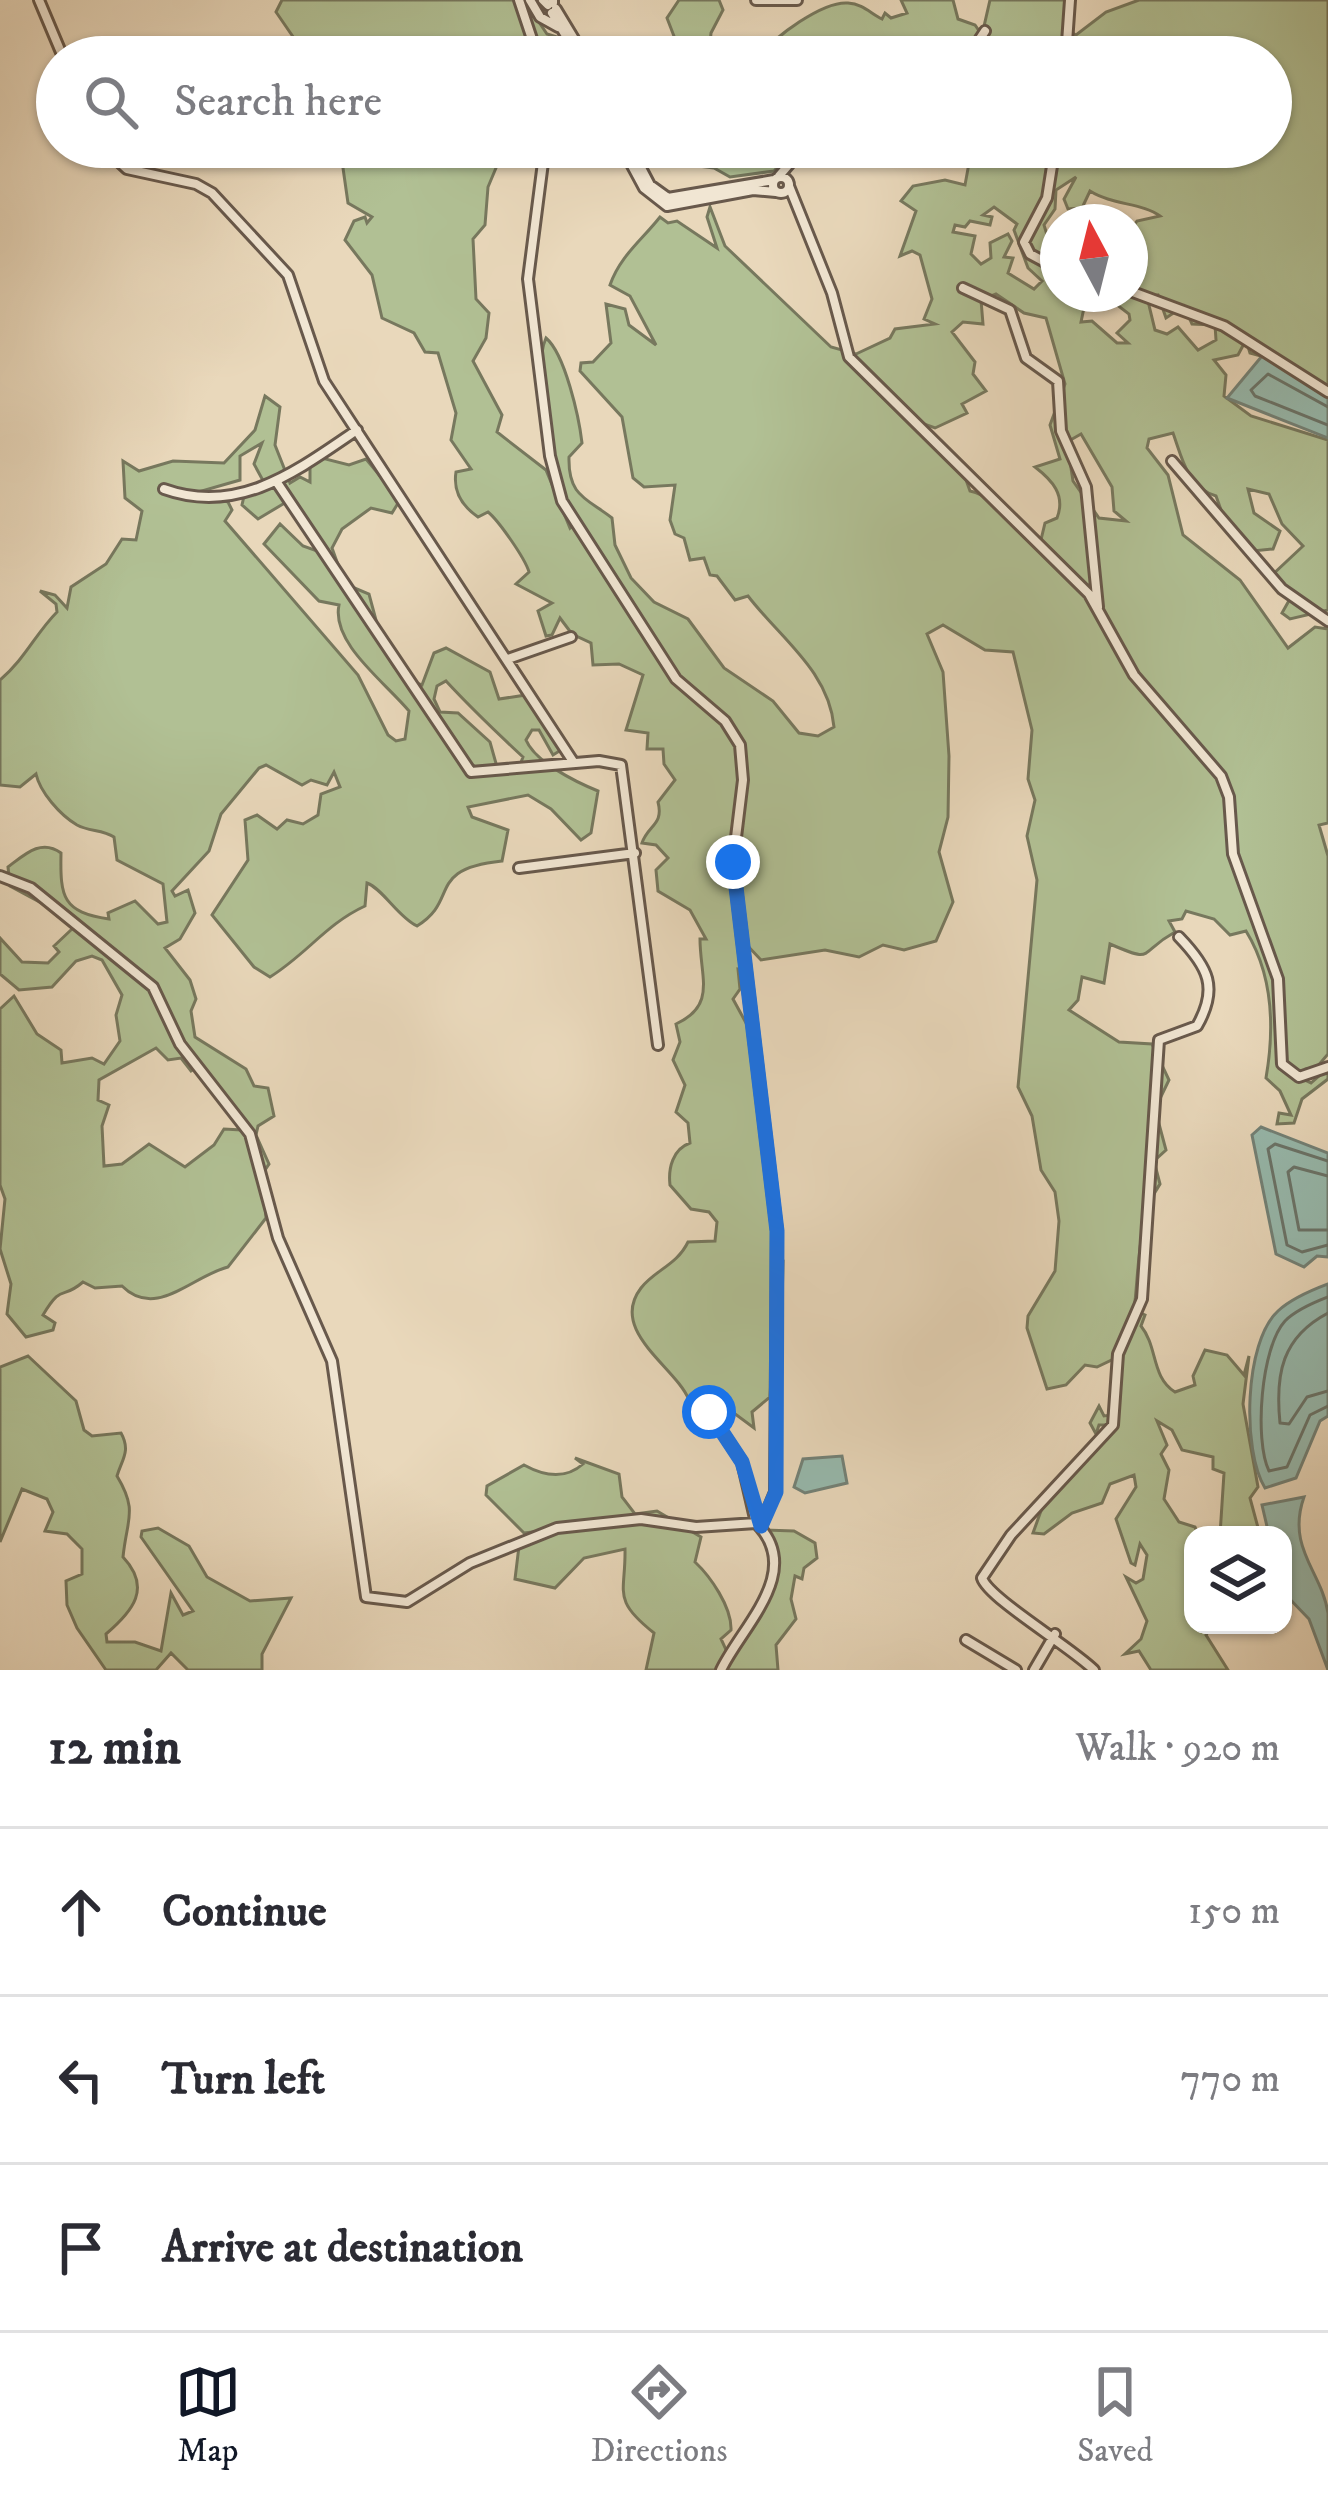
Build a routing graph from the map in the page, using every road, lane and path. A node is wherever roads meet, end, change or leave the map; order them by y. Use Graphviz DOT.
graph roads {
  1 [pos="39,0"];
  2 [pos="519,0"];
  3 [pos="530,0"];
  4 [pos="756,0"];
  5 [pos="796,0"];
  6 [pos="1070,0"];
  7 [pos="551,5"];
  8 [pos="562,27"];
  9 [pos="985,31"];
  10 [pos="54,36"];
  11 [pos="531,36"];
  12 [pos="568,36"];
  13 [pos="982,36"];
  14 [pos="1067,36"];
  15 [pos="126,168"];
  16 [pos="542,168"];
  17 [pos="637,168"];
  18 [pos="639,168"];
  19 [pos="790,168"];
  20 [pos="1052,168"];
  21 [pos="782,181"];
  22 [pos="777,193"];
  23 [pos="792,203"];
  24 [pos="1044,204"];
  25 [pos="1040,211"];
  26 [pos="1040,259"];
  27 [pos="963,288"];
  28 [pos="1148,298"];
  29 [pos="1328,392"];
  30 [pos="357,430"];
  31 [pos="1172,461"];
  32 [pos="278,484"];
  33 [pos="164,489"];
  34 [pos="1098,608"];
  35 [pos="1328,621"];
  36 [pos="571,637"];
  37 [pos="508,659"];
  38 [pos="574,763"];
  39 [pos="635,853"];
  40 [pos="519,868"];
  41 [pos="0,876"];
  42 [pos="1179,937"];
  43 [pos="658,1045"];
  44 [pos="1328,1067"];
  45 [pos="709,1412"];
  46 [pos="758,1525"];
  47 [pos="1055,1634"];
  48 [pos="966,1640"];
  49 [pos="721,1670"];
  50 [pos="1016,1670"];
  51 [pos="1034,1670"];
  52 [pos="1094,1670"];
  1 -- 10 [label="street"];
  2 -- 11 [label="street"];
  3 -- 8 [label="street"];
  4 -- 5 [label="street"];
  6 -- 14 [label="street"];
  7 -- 8 [label="street"];
  8 -- 12 [label="street"];
  9 -- 13 [label="street"];
  15 -- 30 [label="street"];
  16 -- 46 [label="street"];
  17 -- 22 [label="street"];
  18 -- 21 [label="street"];
  19 -- 21 [label="street"];
  20 -- 24 [label="street"];
  21 -- 22 [label="street"];
  21 -- 23 [label="street"];
  22 -- 23 [label="street"];
  23 -- 34 [label="street"];
  25 -- 26 [label="street"];
  27 -- 34 [label="street"];
  28 -- 29 [label="street"];
  30 -- 32 [label="street"];
  30 -- 37 [label="street"];
  31 -- 35 [label="street"];
  32 -- 33 [label="street"];
  32 -- 38 [label="street"];
  34 -- 44 [label="street"];
  36 -- 37 [label="street"];
  37 -- 38 [label="street"];
  38 -- 39 [label="street"];
  39 -- 40 [label="street"];
  39 -- 43 [label="street"];
  41 -- 46 [label="street"];
  42 -- 47 [label="street"];
  45 -- 46 [label="street"];
  46 -- 49 [label="street"];
  47 -- 51 [label="street"];
  47 -- 52 [label="street"];
  48 -- 50 [label="street"];
}
